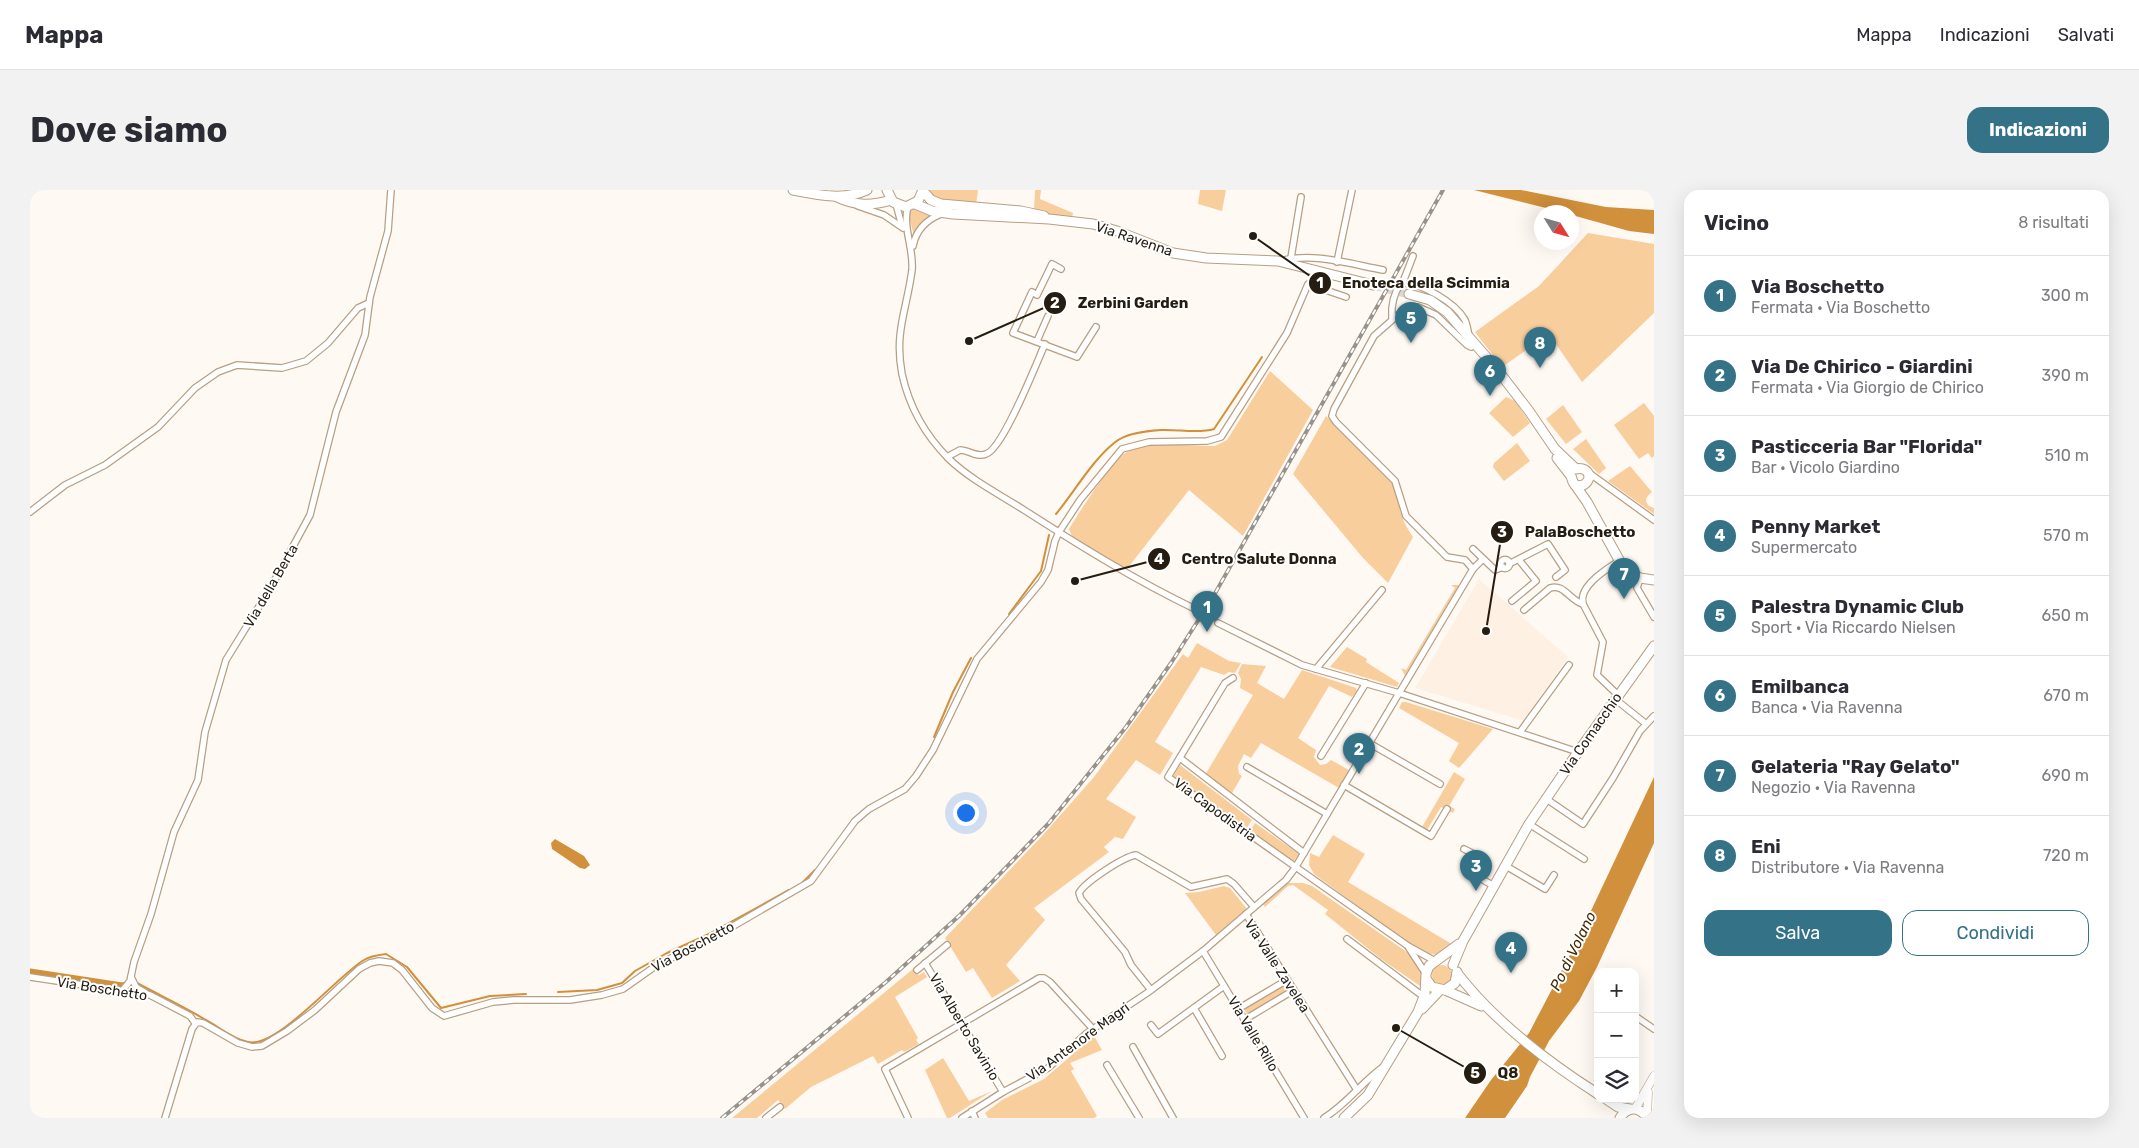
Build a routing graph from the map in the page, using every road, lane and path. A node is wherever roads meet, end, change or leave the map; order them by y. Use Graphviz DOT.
graph roads {
  1 [pos="392,190"];
  2 [pos="793,190"];
  3 [pos="867,190"];
  4 [pos="887,190"];
  5 [pos="923,190"];
  6 [pos="1352,190"];
  7 [pos="837,197"];
  8 [pos="1301,197"];
  9 [pos="848,202"];
  10 [pos="894,202"];
  11 [pos="912,205"];
  12 [pos="945,213"];
  13 [pos="1025,215"];
  14 [pos="903,228"];
  15 [pos="910,238"];
  16 [pos="912,251"];
  17 [pos="1412,256"];
  18 [pos="1291,258"];
  19 [pos="1278,261"];
  20 [pos="1337,262"];
  21 [pos="1061,269"];
  22 [pos="1383,270"];
  23 [pos="1401,284"];
  24 [pos="1373,285"];
  25 [pos="1409,294"];
  26 [pos="1346,297"];
  27 [pos="369,303"];
  28 [pos="1048,316"];
  29 [pos="1392,318"];
  30 [pos="1096,327"];
  31 [pos="1037,341"];
  32 [pos="1472,341"];
  33 [pos="1045,344"];
  34 [pos="947,457"];
  35 [pos="1583,479"];
  36 [pos="30,512"];
  37 [pos="1654,520"];
  38 [pos="1059,532"];
  39 [pos="1473,549"];
  40 [pos="1483,559"];
  41 [pos="1519,560"];
  42 [pos="1619,561"];
  43 [pos="1473,569"];
  44 [pos="1654,574"];
  45 [pos="1637,576"];
  46 [pos="1556,577"];
  47 [pos="1654,580"];
  48 [pos="1382,590"];
  49 [pos="1512,601"];
  50 [pos="1583,604"];
  51 [pos="1195,609"];
  52 [pos="1524,610"];
  53 [pos="1654,617"];
  54 [pos="1218,623"];
  55 [pos="1654,646"];
  56 [pos="1569,665"];
  57 [pos="1316,669"];
  58 [pos="1233,678"];
  59 [pos="1366,683"];
  60 [pos="1399,693"];
  61 [pos="1617,697"];
  62 [pos="1654,716"];
  63 [pos="1645,723"];
  64 [pos="1520,732"];
  65 [pos="1369,743"];
  66 [pos="1578,752"];
  67 [pos="1321,756"];
  68 [pos="1180,758"];
  69 [pos="1247,767"];
  70 [pos="1440,784"];
  71 [pos="1344,785"];
  72 [pos="1546,798"];
  73 [pos="1447,809"];
  74 [pos="1327,814"];
  75 [pos="1529,824"];
  76 [pos="1464,849"];
  77 [pos="1304,852"];
  78 [pos="1584,859"];
  79 [pos="1506,866"];
  80 [pos="1295,868"];
  81 [pos="1554,875"];
  82 [pos="1494,886"];
  83 [pos="1254,908"];
  84 [pos="1246,914"];
  85 [pos="1347,940"];
  86 [pos="1463,941"];
  87 [pos="947,945"];
  88 [pos="1408,946"];
  89 [pos="1203,951"];
  90 [pos="1437,960"];
  91 [pos="925,963"];
  92 [pos="1455,969"];
  93 [pos="917,970"];
  94 [pos="30,977"];
  95 [pos="131,977"];
  96 [pos="1427,977"];
  97 [pos="1287,980"];
  98 [pos="1224,986"];
  99 [pos="1152,990"];
  100 [pos="1294,990"];
  101 [pos="1442,990"];
  102 [pos="122,991"];
  103 [pos="150,995"];
  104 [pos="1424,997"];
  105 [pos="1194,1008"];
  106 [pos="1238,1009"];
  107 [pos="1418,1012"];
  108 [pos="1494,1013"];
  109 [pos="1639,1019"];
  110 [pos="1244,1020"];
  111 [pos="196,1022"];
  112 [pos="962,1024"];
  113 [pos="1151,1025"];
  114 [pos="1093,1029"];
  115 [pos="1654,1029"];
  116 [pos="1133,1047"];
  117 [pos="1222,1056"];
  118 [pos="1388,1064"];
  119 [pos="1107,1065"];
  120 [pos="1654,1076"];
  121 [pos="1650,1085"];
  122 [pos="1373,1088"];
  123 [pos="1357,1090"];
  124 [pos="1594,1091"];
  125 [pos="1004,1092"];
  126 [pos="1609,1103"];
  127 [pos="1611,1103"];
  128 [pos="780,1107"];
  129 [pos="1633,1109"];
  130 [pos="972,1112"];
  131 [pos="1348,1117"];
  132 [pos="165,1118"];
  133 [pos="766,1118"];
  134 [pos="908,1118"];
  135 [pos="962,1118"];
  136 [pos="975,1118"];
  137 [pos="1139,1118"];
  138 [pos="1173,1118"];
  139 [pos="1304,1118"];
  140 [pos="1324,1118"];
  141 [pos="1620,1118"];
  142 [pos="1647,1118"];
  1 -- 27 [label="street, Via della Berta"];
  2 -- 7 [label="main road, Via Ravenna"];
  3 -- 7 [label="main road, Via Ravenna"];
  4 -- 10 [label="main road"];
  5 -- 11 [label="main road, Via Ravenna"];
  5 -- 13 [label="main road, Via Ravenna"];
  6 -- 20 [label="street"];
  7 -- 9 [label="main road, Via Ravenna"];
  8 -- 18 [label="street"];
  9 -- 10 [label="main road, Via Ravenna"];
  9 -- 14 [label="street"];
  10 -- 11 [label="main road, Via Ravenna"];
  10 -- 14 [label="street"];
  11 -- 12 [label="main road, Via Ravenna"];
  11 -- 15 [label="street"];
  12 -- 13 [label="main road, Via Ravenna"];
  12 -- 16 [label="street"];
  13 -- 19 [label="main road, Via Ravenna"];
  14 -- 15 [label="street"];
  15 -- 16 [label="street"];
  16 -- 34 [label="street"];
  17 -- 23 [label="street"];
  18 -- 19 [label="street, Via Ravenna"];
  18 -- 20 [label="street, Via Ravenna"];
  19 -- 24 [label="main road, Via Ravenna"];
  20 -- 22 [label="street, Via Ravenna"];
  21 -- 31 [label="street"];
  23 -- 29 [label="street"];
  23 -- 32 [label="street"];
  25 -- 32 [label="main road"];
  26 -- 38 [label="street, Via Boschetto"];
  27 -- 36 [label="street"];
  27 -- 95 [label="street, Via della Berta"];
  28 -- 31 [label="street"];
  29 -- 32 [label="street"];
  29 -- 43 [label="street"];
  30 -- 33 [label="street"];
  31 -- 33 [label="street"];
  32 -- 35 [label="main road"];
  33 -- 34 [label="street"];
  34 -- 38 [label="street"];
  35 -- 37 [label="street"];
  35 -- 42 [label="main road"];
  38 -- 51 [label="street"];
  38 -- 111 [label="street, Via Boschetto"];
  39 -- 40 [label="street"];
  40 -- 41 [label="street"];
  40 -- 43 [label="street"];
  41 -- 46 [label="street"];
  41 -- 49 [label="street"];
  42 -- 45 [label="main road"];
  42 -- 50 [label="street"];
  43 -- 60 [label="street"];
  44 -- 45 [label="main road"];
  45 -- 47 [label="main road"];
  45 -- 53 [label="street"];
  48 -- 57 [label="street"];
  50 -- 52 [label="street"];
  50 -- 61 [label="street"];
  54 -- 57 [label="street"];
  55 -- 61 [label="main road, Via Comacchio"];
  56 -- 64 [label="street"];
  57 -- 59 [label="street"];
  58 -- 68 [label="street"];
  59 -- 60 [label="street"];
  59 -- 67 [label="street"];
  60 -- 64 [label="street"];
  60 -- 65 [label="street"];
  61 -- 63 [label="street"];
  61 -- 66 [label="main road, Via Comacchio"];
  62 -- 63 [label="street"];
  63 -- 72 [label="street"];
  64 -- 66 [label="street"];
  65 -- 70 [label="street"];
  65 -- 71 [label="street"];
  66 -- 72 [label="main road, Via Comacchio"];
  68 -- 77 [label="street, Via Capodistria"];
  68 -- 80 [label="street, Via Capodistria"];
  69 -- 74 [label="street"];
  71 -- 73 [label="street"];
  71 -- 74 [label="street"];
  72 -- 75 [label="main road, Via Comacchio"];
  74 -- 77 [label="street"];
  75 -- 78 [label="street"];
  75 -- 79 [label="main road, Via Comacchio"];
  76 -- 82 [label="street"];
  77 -- 80 [label="street"];
  79 -- 81 [label="street"];
  79 -- 82 [label="main road, Via Comacchio"];
  80 -- 83 [label="street"];
  80 -- 88 [label="street, Via Capodistria"];
  82 -- 86 [label="main road, Via Comacchio"];
  83 -- 84 [label="street"];
  83 -- 99 [label="street"];
  84 -- 89 [label="street, Via Valle Zavelea"];
  84 -- 97 [label="street, Via Valle Zavelea"];
  85 -- 104 [label="street"];
  86 -- 90 [label="main road, Via Comacchio"];
  86 -- 92 [label="main road, Via Comacchio"];
  87 -- 91 [label="street, Via Alberto Savinio"];
  88 -- 90 [label="street, Via Capodistria"];
  88 -- 96 [label="street, Via Capodistria"];
  89 -- 98 [label="street, Via Valle Rillo"];
  89 -- 99 [label="street, Via Valle Zavelea"];
  90 -- 92 [label="main road"];
  90 -- 96 [label="main road, Via Comacchio"];
  91 -- 93 [label="street, Via Alberto Savinio"];
  91 -- 112 [label="street, Via Alberto Savinio"];
  92 -- 101 [label="main road, Via Comacchio"];
  92 -- 108 [label="main road"];
  94 -- 102 [label="street, Via Boschetto"];
  95 -- 102 [label="street, Via della Berta"];
  95 -- 103 [label="street"];
  96 -- 101 [label="main road"];
  96 -- 104 [label="main road, Via Comacchio"];
  97 -- 100 [label="street, Via Valle Zavelea"];
  97 -- 106 [label="street"];
  98 -- 105 [label="street"];
  98 -- 106 [label="street, Via Valle Rillo"];
  99 -- 114 [label="street, Via Antenore Magri"];
  100 -- 110 [label="street"];
  100 -- 123 [label="street, Via Valle Zavelea"];
  101 -- 107 [label="main road, Via Comacchio"];
  101 -- 108 [label="main road"];
  102 -- 103 [label="street, Via Boschetto"];
  103 -- 111 [label="street, Via Boschetto"];
  104 -- 107 [label="main road, Via Comacchio"];
  105 -- 113 [label="street"];
  105 -- 117 [label="street"];
  106 -- 110 [label="street, Via Valle Rillo"];
  107 -- 118 [label="main road, Via Comacchio"];
  108 -- 124 [label="main road"];
  109 -- 115 [label="street"];
  110 -- 139 [label="street, Via Valle Rillo"];
  111 -- 132 [label="street"];
  112 -- 114 [label="street"];
  112 -- 125 [label="street, Via Alberto Savinio"];
  112 -- 134 [label="street"];
  114 -- 125 [label="street, Via Antenore Magri"];
  116 -- 138 [label="street"];
  118 -- 122 [label="main road, Via Comacchio"];
  118 -- 123 [label="street"];
  119 -- 137 [label="street"];
  120 -- 121 [label="street"];
  121 -- 129 [label="street"];
  121 -- 142 [label="street"];
  122 -- 123 [label="street"];
  122 -- 131 [label="main road, Via Comacchio"];
  123 -- 140 [label="street"];
  125 -- 130 [label="street, Via Antenore Magri"];
  126 -- 141 [label="main road"];
  127 -- 129 [label="main road"];
  128 -- 133 [label="street"];
  129 -- 141 [label="main road"];
  129 -- 142 [label="main road"];
  130 -- 135 [label="street, Via Antenore Magri"];
  130 -- 136 [label="street"];
}
